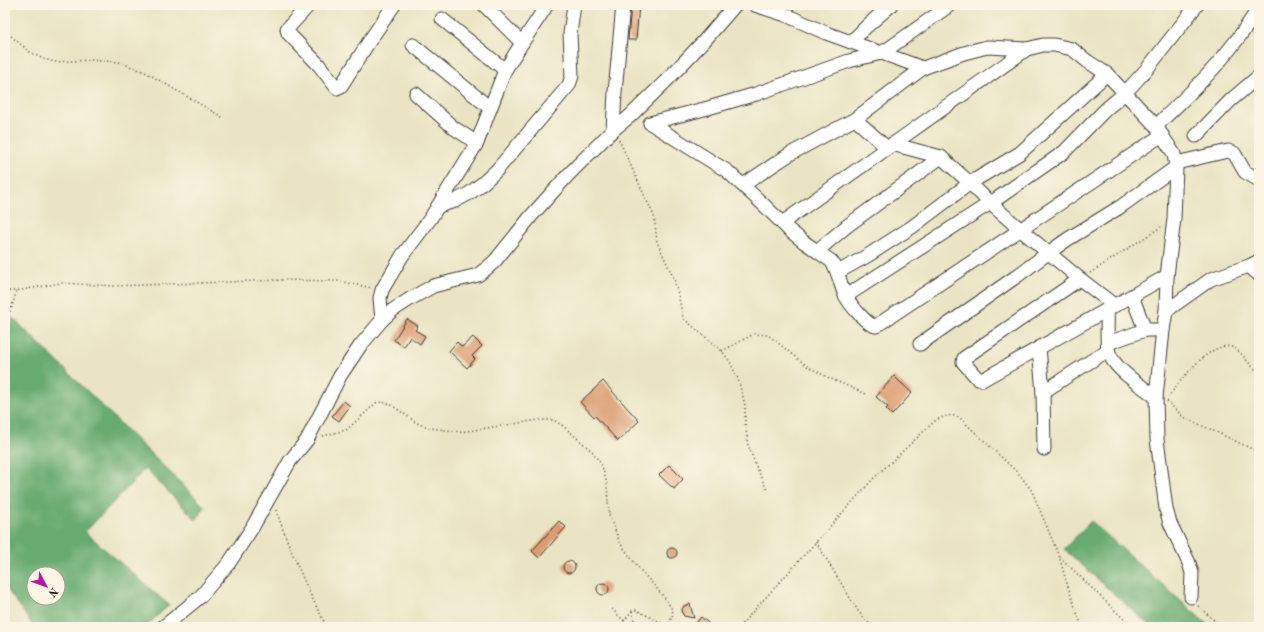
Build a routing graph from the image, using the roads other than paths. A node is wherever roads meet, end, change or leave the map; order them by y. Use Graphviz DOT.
graph roads {
  1 [pos="309,5"];
  2 [pos="394,5"];
  3 [pos="484,5"];
  4 [pos="547,5"];
  5 [pos="574,5"];
  6 [pos="623,5"];
  7 [pos="735,5"];
  8 [pos="755,5"];
  9 [pos="891,5"];
  10 [pos="950,5"];
  11 [pos="1197,5"];
  12 [pos="1254,5"];
  13 [pos="1259,7"];
  14 [pos="790,10"];
  15 [pos="442,20"];
  16 [pos="850,42"];
  17 [pos="522,43"];
  18 [pos="413,45"];
  19 [pos="1027,49"];
  20 [pos="881,53"];
  21 [pos="923,68"];
  22 [pos="505,70"];
  23 [pos="1107,74"];
  24 [pos="1259,76"];
  25 [pos="1125,93"];
  26 [pos="416,94"];
  27 [pos="490,108"];
  28 [pos="629,117"];
  29 [pos="855,119"];
  30 [pos="650,123"];
  31 [pos="613,130"];
  32 [pos="1159,131"];
  33 [pos="1196,136"];
  34 [pos="477,143"];
  35 [pos="890,146"];
  36 [pos="941,157"];
  37 [pos="1176,165"];
  38 [pos="1259,180"];
  39 [pos="970,183"];
  40 [pos="742,185"];
  41 [pos="990,204"];
  42 [pos="438,206"];
  43 [pos="782,223"];
  44 [pos="1021,230"];
  45 [pos="817,251"];
  46 [pos="1048,253"];
  47 [pos="1254,263"];
  48 [pos="838,272"];
  49 [pos="1259,275"];
  50 [pos="1167,276"];
  51 [pos="1080,279"];
  52 [pos="846,296"];
  53 [pos="1132,296"];
  54 [pos="1111,307"];
  55 [pos="1166,311"];
  56 [pos="382,320"];
  57 [pos="1145,330"];
  58 [pos="1163,330"];
  59 [pos="920,344"];
  60 [pos="1108,346"];
  61 [pos="1039,348"];
  62 [pos="1044,392"];
  63 [pos="1156,397"];
  64 [pos="1044,449"];
  65 [pos="1191,597"];
  66 [pos="163,627"];
  1 -- 2 [label="street"];
  3 -- 17 [label="street"];
  4 -- 17 [label="street"];
  5 -- 42 [label="street"];
  6 -- 31 [label="street"];
  7 -- 28 [label="street"];
  8 -- 14 [label="street"];
  9 -- 16 [label="street"];
  10 -- 20 [label="street"];
  11 -- 25 [label="street"];
  12 -- 13 [label="street"];
  13 -- 32 [label="street"];
  14 -- 16 [label="street"];
  15 -- 22 [label="street"];
  16 -- 20 [label="street"];
  17 -- 22 [label="street"];
  18 -- 27 [label="street"];
  19 -- 21 [label="street"];
  19 -- 23 [label="street"];
  19 -- 35 [label="street"];
  20 -- 21 [label="street"];
  20 -- 30 [label="street"];
  21 -- 29 [label="street"];
  22 -- 27 [label="street"];
  23 -- 25 [label="street"];
  23 -- 39 [label="street"];
  24 -- 33 [label="street"];
  25 -- 32 [label="street"];
  25 -- 41 [label="street"];
  26 -- 34 [label="street"];
  27 -- 34 [label="street"];
  28 -- 30 [label="street"];
  28 -- 31 [label="street"];
  29 -- 35 [label="street"];
  29 -- 40 [label="street"];
  30 -- 40 [label="street"];
  31 -- 56 [label="street"];
  32 -- 37 [label="street"];
  32 -- 44 [label="street"];
  34 -- 42 [label="street"];
  35 -- 36 [label="street"];
  35 -- 43 [label="street"];
  36 -- 39 [label="street"];
  36 -- 45 [label="street"];
  37 -- 38 [label="street"];
  37 -- 46 [label="street"];
  37 -- 50 [label="street"];
  39 -- 41 [label="street"];
  39 -- 48 [label="street"];
  40 -- 43 [label="street"];
  41 -- 44 [label="street"];
  41 -- 52 [label="street"];
  42 -- 56 [label="street"];
  43 -- 45 [label="street"];
  44 -- 46 [label="street"];
  44 -- 52 [label="street"];
  45 -- 48 [label="street"];
  46 -- 51 [label="street"];
  46 -- 59 [label="street"];
  47 -- 49 [label="street"];
  47 -- 55 [label="street"];
  48 -- 52 [label="street"];
  50 -- 53 [label="street"];
  50 -- 55 [label="street"];
  51 -- 54 [label="street"];
  51 -- 61 [label="street"];
  53 -- 54 [label="street"];
  53 -- 57 [label="street"];
  54 -- 60 [label="street"];
  54 -- 61 [label="street"];
  55 -- 58 [label="street"];
  56 -- 66 [label="street"];
  57 -- 58 [label="street"];
  57 -- 60 [label="street"];
  58 -- 63 [label="street"];
  60 -- 62 [label="street"];
  60 -- 63 [label="street"];
  61 -- 62 [label="street"];
  62 -- 64 [label="street"];
  63 -- 65 [label="street"];
}
